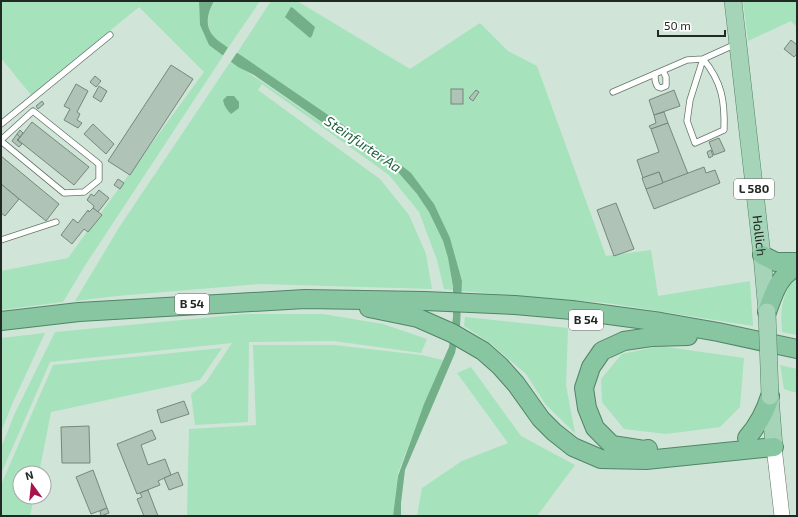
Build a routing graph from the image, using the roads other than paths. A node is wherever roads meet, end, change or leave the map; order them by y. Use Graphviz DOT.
graph roads {
  1 [pos="733,1"];
  2 [pos="110,35"];
  3 [pos="738,43"];
  4 [pos="703,59"];
  5 [pos="663,71"];
  6 [pos="655,74"];
  7 [pos="613,92"];
  8 [pos="1,124"];
  9 [pos="1,141"];
  10 [pos="56,222"];
  11 [pos="1,240"];
  12 [pos="797,252"];
  13 [pos="762,255"];
  14 [pos="797,262"];
  15 [pos="797,266"];
  16 [pos="305,298"];
  17 [pos="484,304"];
  18 [pos="767,312"];
  19 [pos="1,321"];
  20 [pos="688,336"];
  21 [pos="797,349"];
  22 [pos="797,358"];
  23 [pos="770,396"];
  24 [pos="747,438"];
  25 [pos="774,447"];
  26 [pos="782,516"];
  1 -- 3 [label="main road, Hollich / L 580"];
  2 -- 8 [label="lane"];
  3 -- 4 [label="lane"];
  3 -- 13 [label="main road, Hollich / L 580"];
  4 -- 4 [label="lane"];
  4 -- 5 [label="lane"];
  5 -- 6 [label="lane"];
  5 -- 6 [label="lane"];
  6 -- 7 [label="lane"];
  9 -- 9 [label="lane"];
  10 -- 11 [label="lane"];
  12 -- 13 [label="highway"];
  13 -- 14 [label="highway"];
  13 -- 18 [label="main road, Hollich / L 580"];
  15 -- 18 [label="highway"];
  16 -- 17 [label="highway, B 54"];
  16 -- 19 [label="highway, B 54"];
  16 -- 25 [label="highway"];
  17 -- 20 [label="highway, B 54"];
  17 -- 21 [label="highway, B 54"];
  18 -- 23 [label="main road, Hollich / L 580, bridge"];
  20 -- 22 [label="highway, B 54"];
  20 -- 24 [label="highway"];
  23 -- 24 [label="highway"];
  23 -- 25 [label="main road, Hollich / L 580"];
  24 -- 25 [label="highway"];
  25 -- 26 [label="main road, L 580"];
}
